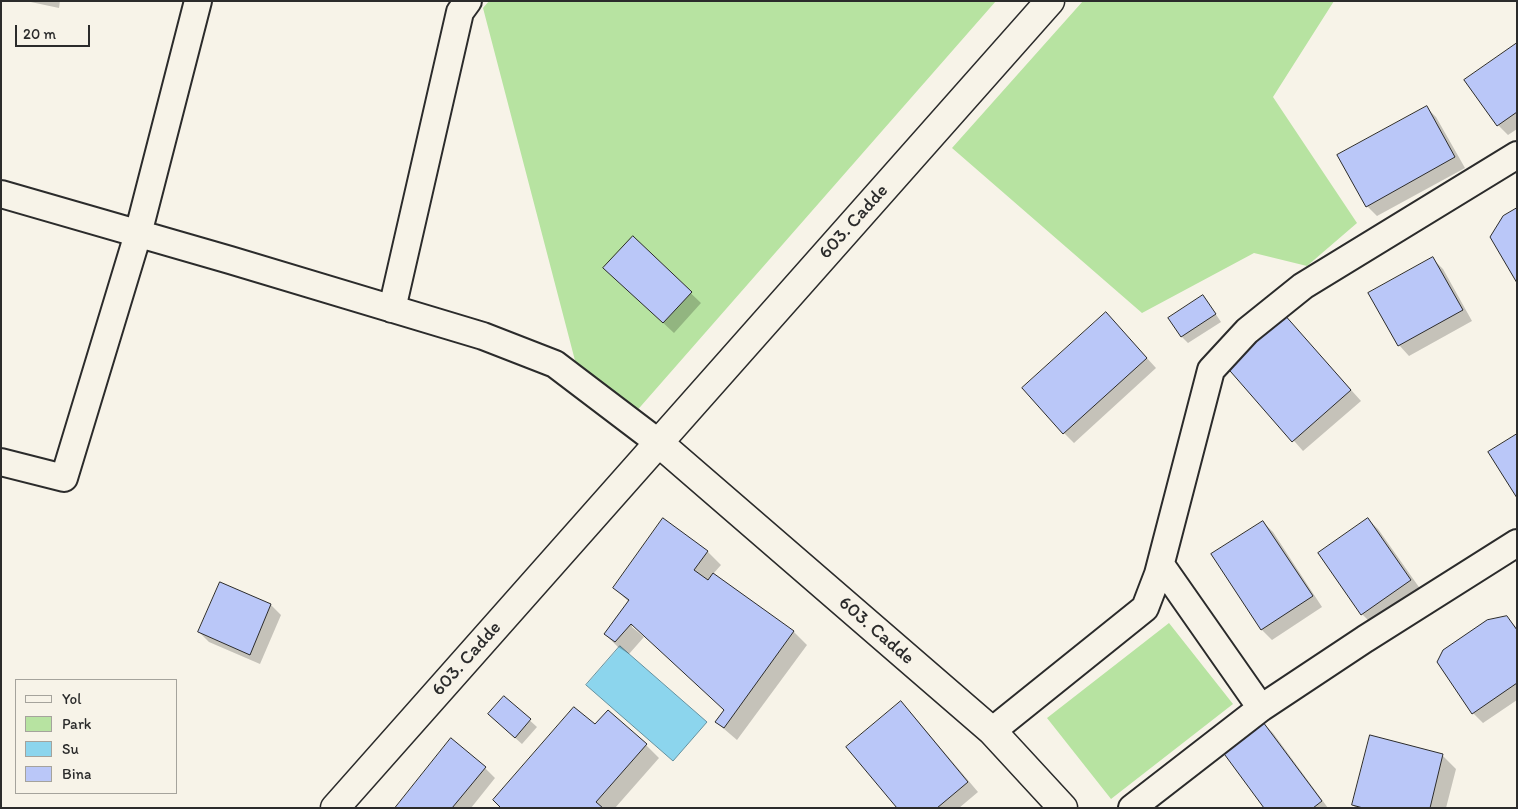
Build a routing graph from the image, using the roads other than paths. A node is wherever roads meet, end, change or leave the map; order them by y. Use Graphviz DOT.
graph roads {
  1 [pos="198,1"];
  2 [pos="468,1"];
  3 [pos="1050,1"];
  4 [pos="1517,155"];
  5 [pos="1,194"];
  6 [pos="138,234"];
  7 [pos="392,309"];
  8 [pos="659,443"];
  9 [pos="1,462"];
  10 [pos="1517,543"];
  11 [pos="1161,565"];
  12 [pos="1262,708"];
  13 [pos="992,731"];
  14 [pos="335,808"];
  15 [pos="1063,808"];
  16 [pos="1132,808"];
  1 -- 6 [label="street"];
  2 -- 7 [label="street"];
  3 -- 8 [label="street, 603. Cadde"];
  4 -- 11 [label="street"];
  5 -- 6 [label="street"];
  6 -- 7 [label="street"];
  6 -- 9 [label="street"];
  7 -- 8 [label="street"];
  8 -- 13 [label="street, 603. Cadde"];
  8 -- 14 [label="street, 603. Cadde"];
  10 -- 12 [label="street"];
  11 -- 12 [label="street"];
  11 -- 13 [label="street"];
  12 -- 16 [label="street"];
  13 -- 15 [label="street, 603. Cadde"];
}
